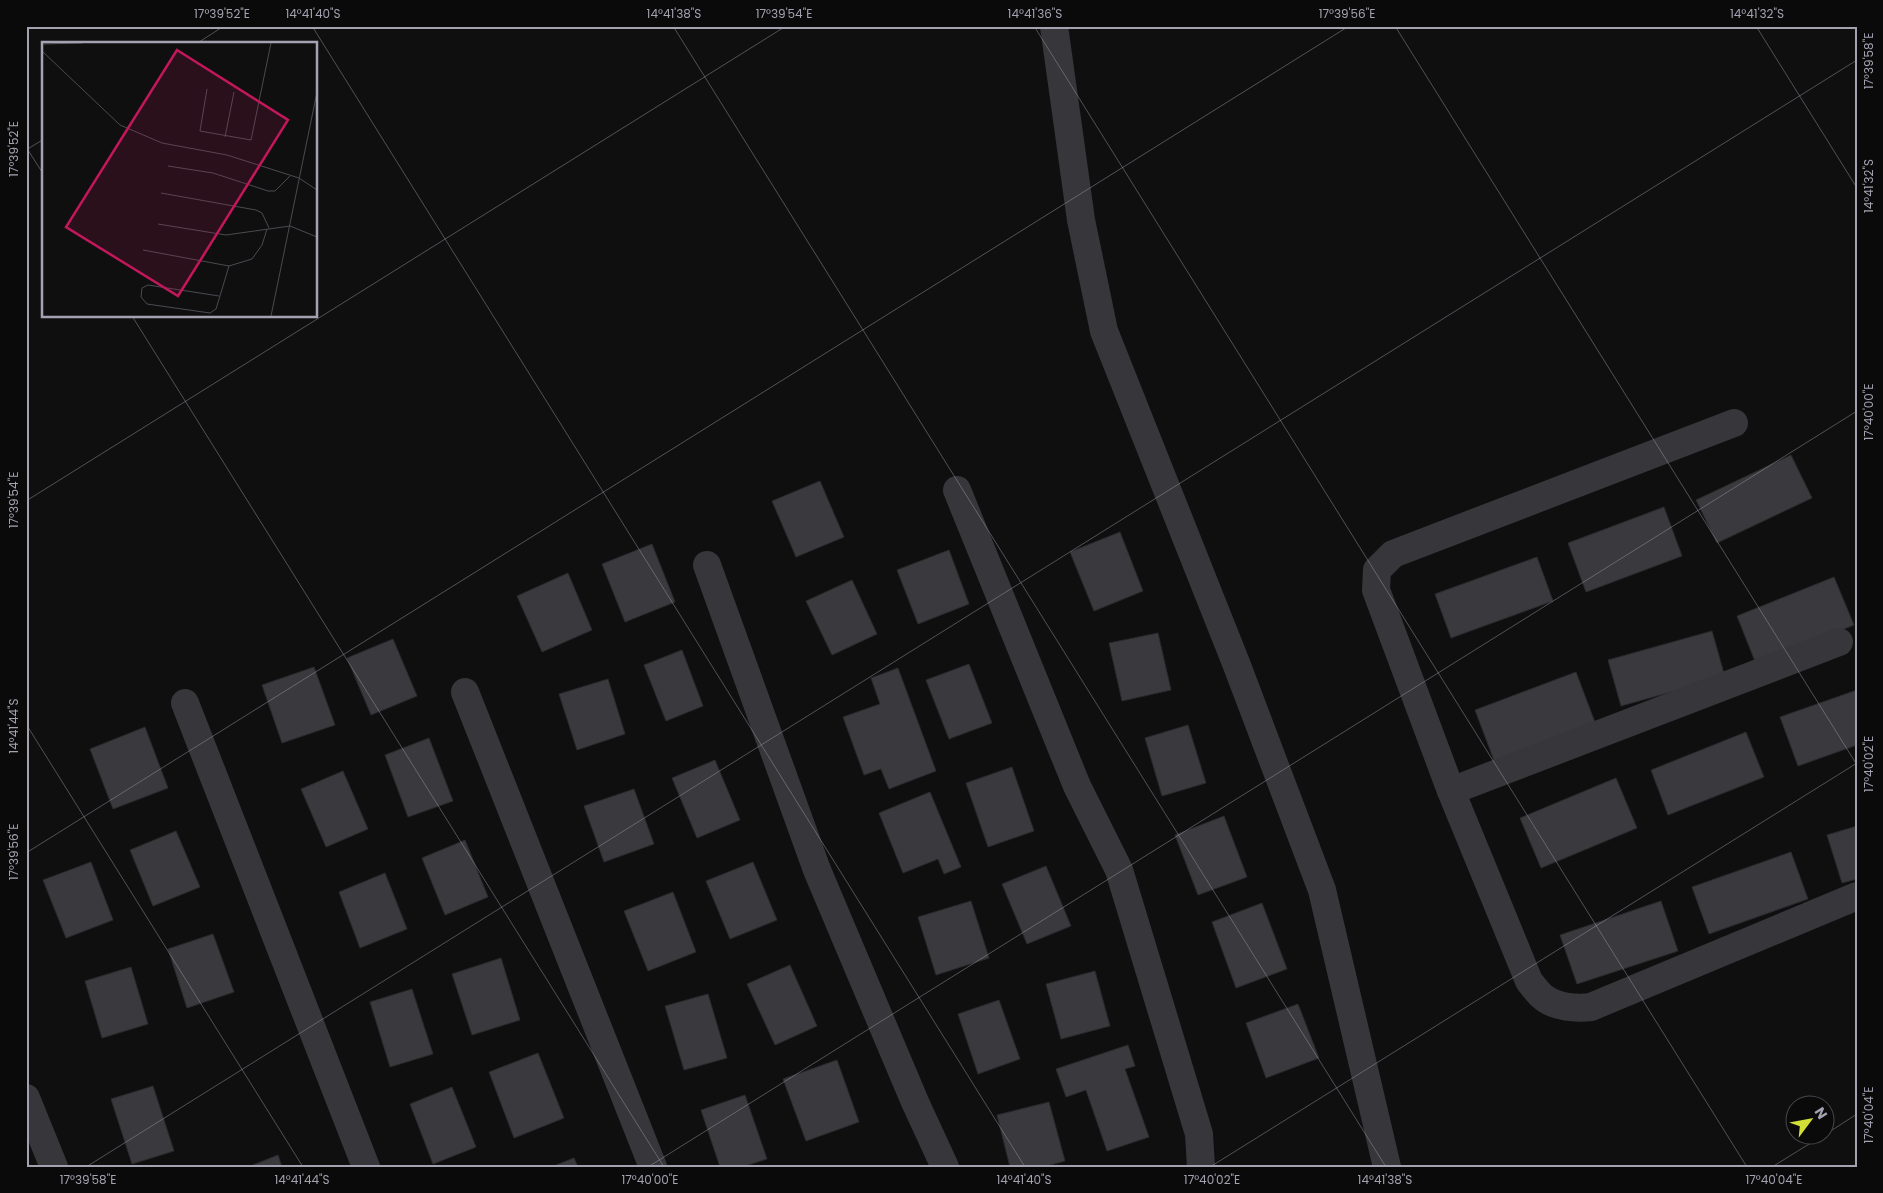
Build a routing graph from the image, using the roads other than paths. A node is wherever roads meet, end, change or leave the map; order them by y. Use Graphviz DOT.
graph roads {
  1 [pos="1054,26"];
  2 [pos="1734,423"];
  3 [pos="957,490"];
  4 [pos="707,565"];
  5 [pos="1839,642"];
  6 [pos="465,692"];
  7 [pos="185,703"];
  8 [pos="1451,791"];
  9 [pos="1857,896"];
  10 [pos="26,1098"];
  11 [pos="54,1167"];
  12 [pos="366,1167"];
  13 [pos="653,1167"];
  14 [pos="945,1167"];
  15 [pos="1201,1167"];
  16 [pos="1387,1167"];
  1 -- 16 [label="street"];
  2 -- 8 [label="street"];
  3 -- 15 [label="street"];
  4 -- 14 [label="street"];
  5 -- 8 [label="street"];
  6 -- 13 [label="street"];
  7 -- 12 [label="street"];
  8 -- 9 [label="street"];
  10 -- 11 [label="street"];
}
